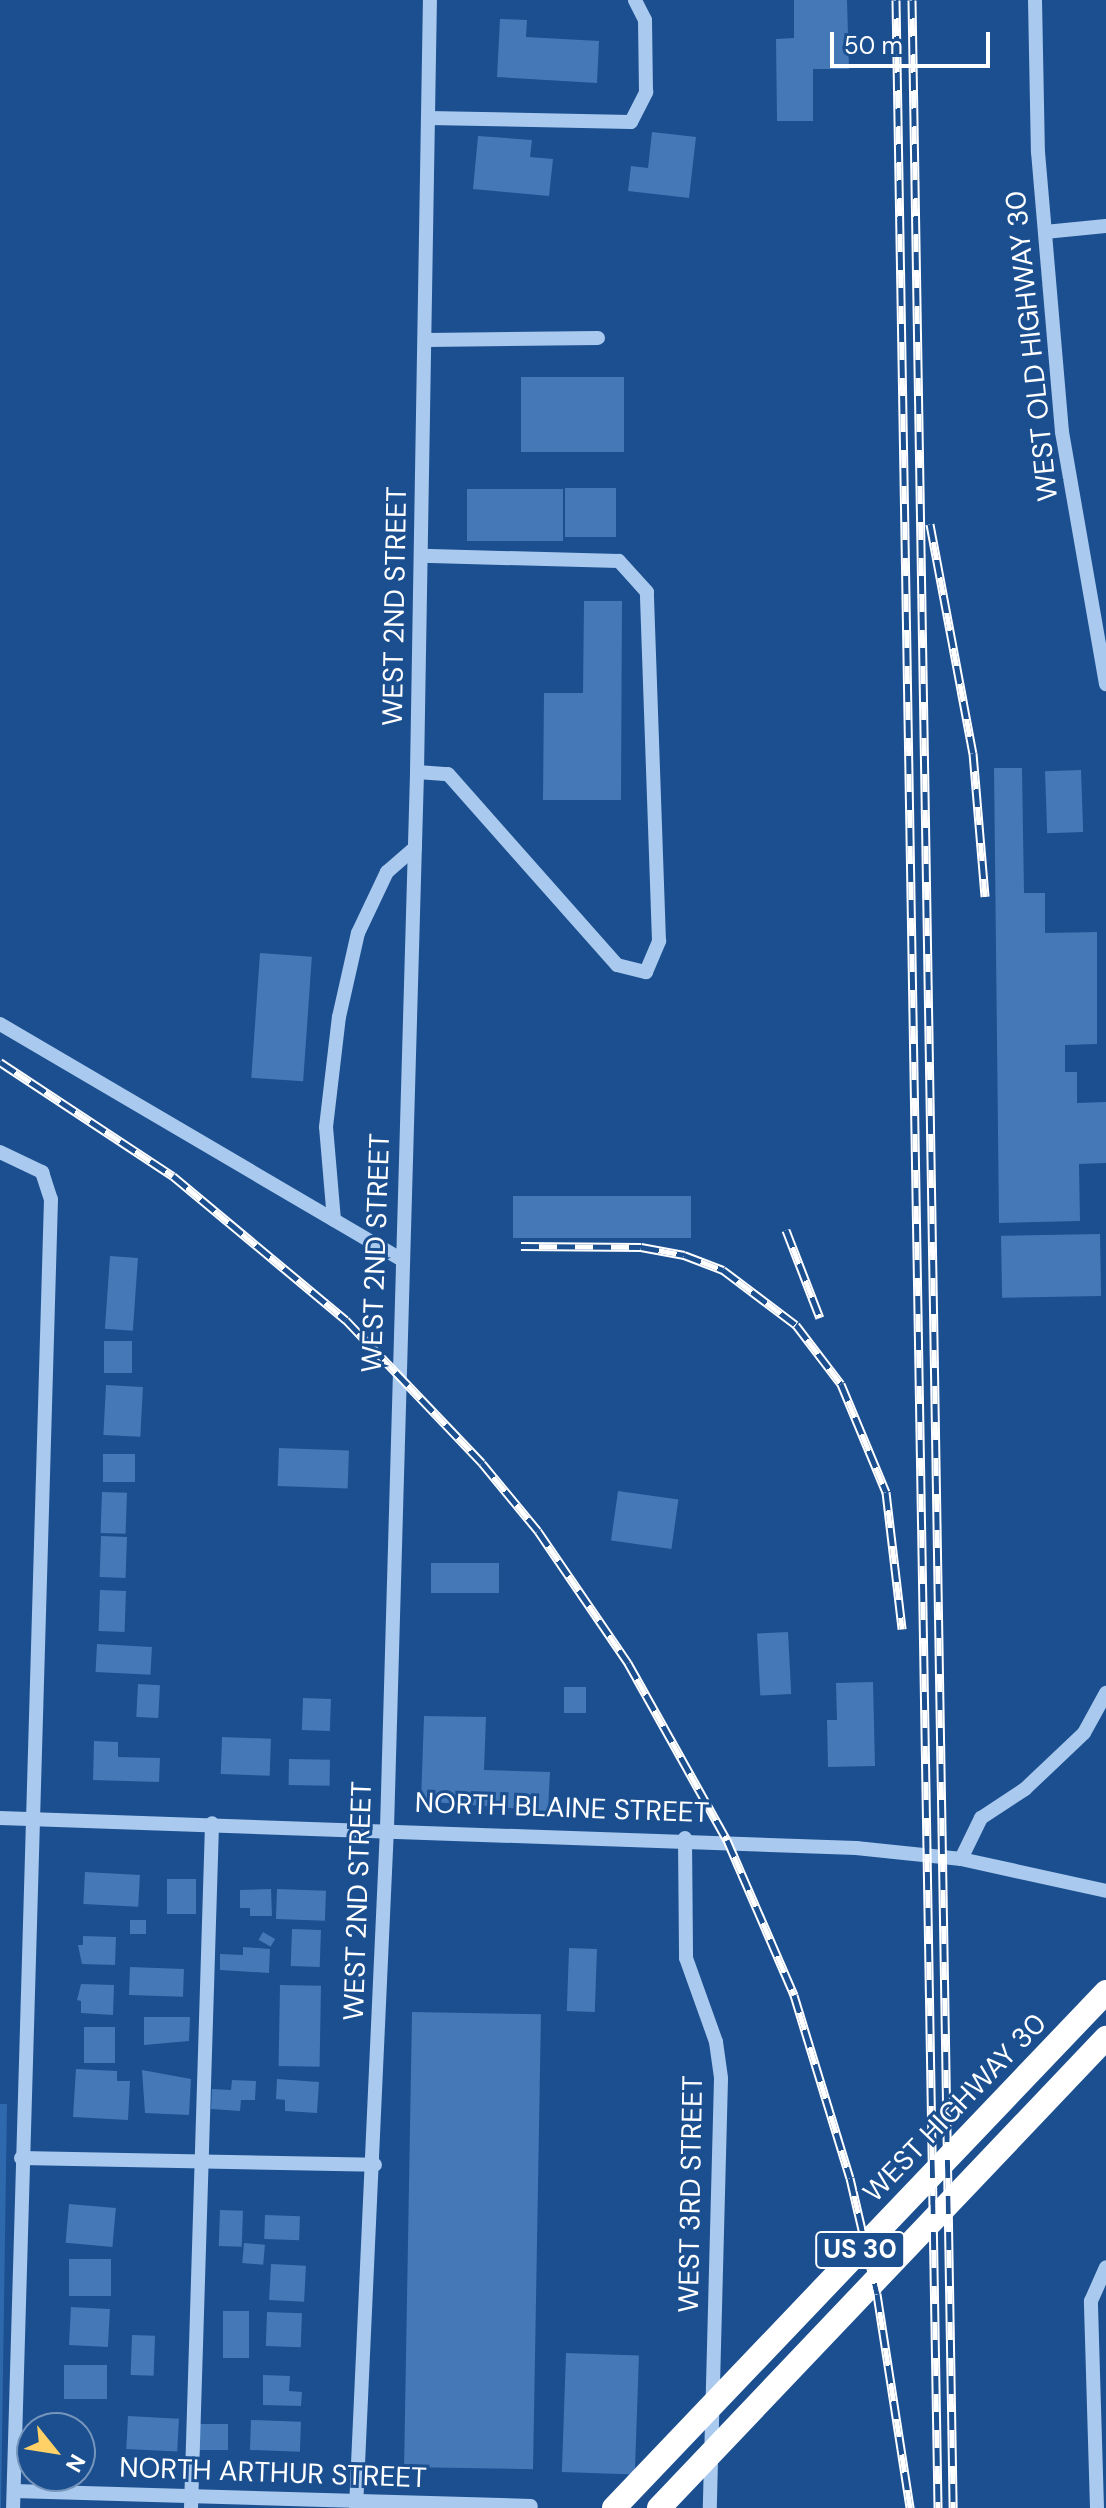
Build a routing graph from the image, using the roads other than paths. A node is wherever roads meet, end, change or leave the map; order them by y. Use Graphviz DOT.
graph roads {
  1 [pos="430,0"];
  2 [pos="635,0"];
  3 [pos="1035,0"];
  4 [pos="428,118"];
  5 [pos="1106,226"];
  6 [pos="1045,232"];
  7 [pos="598,338"];
  8 [pos="426,340"];
  9 [pos="422,556"];
  10 [pos="1106,684"];
  11 [pos="417,772"];
  12 [pos="415,848"];
  13 [pos="0,1024"];
  14 [pos="0,1152"];
  15 [pos="334,1220"];
  16 [pos="402,1260"];
  17 [pos="1106,1693"];
  18 [pos="0,1818"];
  19 [pos="35,1819"];
  20 [pos="212,1823"];
  21 [pos="387,1828"];
  22 [pos="685,1838"];
  23 [pos="961,1859"];
  24 [pos="1106,1891"];
  25 [pos="1106,1992"];
  26 [pos="1106,2038"];
  27 [pos="21,2158"];
  28 [pos="204,2159"];
  29 [pos="375,2165"];
  30 [pos="1106,2267"];
  31 [pos="14,2491"];
  32 [pos="191,2502"];
  33 [pos="356,2505"];
  34 [pos="531,2506"];
  35 [pos="13,2508"];
  36 [pos="614,2508"];
  37 [pos="659,2508"];
  38 [pos="710,2508"];
  39 [pos="1097,2508"];
  1 -- 4 [label="street, WEST 2ND STREET"];
  2 -- 4 [label="street"];
  3 -- 6 [label="street, WEST OLD HIGHWAY 30"];
  4 -- 8 [label="street, WEST 2ND STREET"];
  5 -- 6 [label="street"];
  6 -- 10 [label="street, WEST OLD HIGHWAY 30"];
  7 -- 8 [label="street"];
  8 -- 9 [label="street, WEST 2ND STREET"];
  9 -- 11 [label="street, WEST 2ND STREET"];
  9 -- 11 [label="street"];
  11 -- 12 [label="street, WEST 2ND STREET"];
  12 -- 15 [label="street"];
  12 -- 16 [label="street, WEST 2ND STREET"];
  13 -- 15 [label="street"];
  14 -- 19 [label="street"];
  15 -- 16 [label="street"];
  16 -- 21 [label="street, WEST 2ND STREET"];
  17 -- 23 [label="street"];
  18 -- 19 [label="street, NORTH BLAINE STREET"];
  19 -- 20 [label="street, NORTH BLAINE STREET"];
  19 -- 27 [label="street"];
  20 -- 21 [label="street, NORTH BLAINE STREET"];
  20 -- 28 [label="street"];
  21 -- 22 [label="street, NORTH BLAINE STREET"];
  21 -- 29 [label="street, WEST 2ND STREET"];
  22 -- 23 [label="street, NORTH BLAINE STREET"];
  22 -- 38 [label="street, WEST 3RD STREET"];
  23 -- 24 [label="street, NORTH BLAINE STREET"];
  25 -- 36 [label="highway, WEST HIGHWAY 30 / US 30"];
  26 -- 37 [label="highway, US 30"];
  27 -- 28 [label="street"];
  27 -- 31 [label="street"];
  28 -- 29 [label="street"];
  28 -- 32 [label="street"];
  29 -- 33 [label="street, WEST 2ND STREET"];
  30 -- 39 [label="street"];
  31 -- 32 [label="street, NORTH ARTHUR STREET"];
  31 -- 35 [label="street"];
  32 -- 33 [label="street, NORTH ARTHUR STREET"];
  33 -- 34 [label="street, NORTH ARTHUR STREET"];
}
